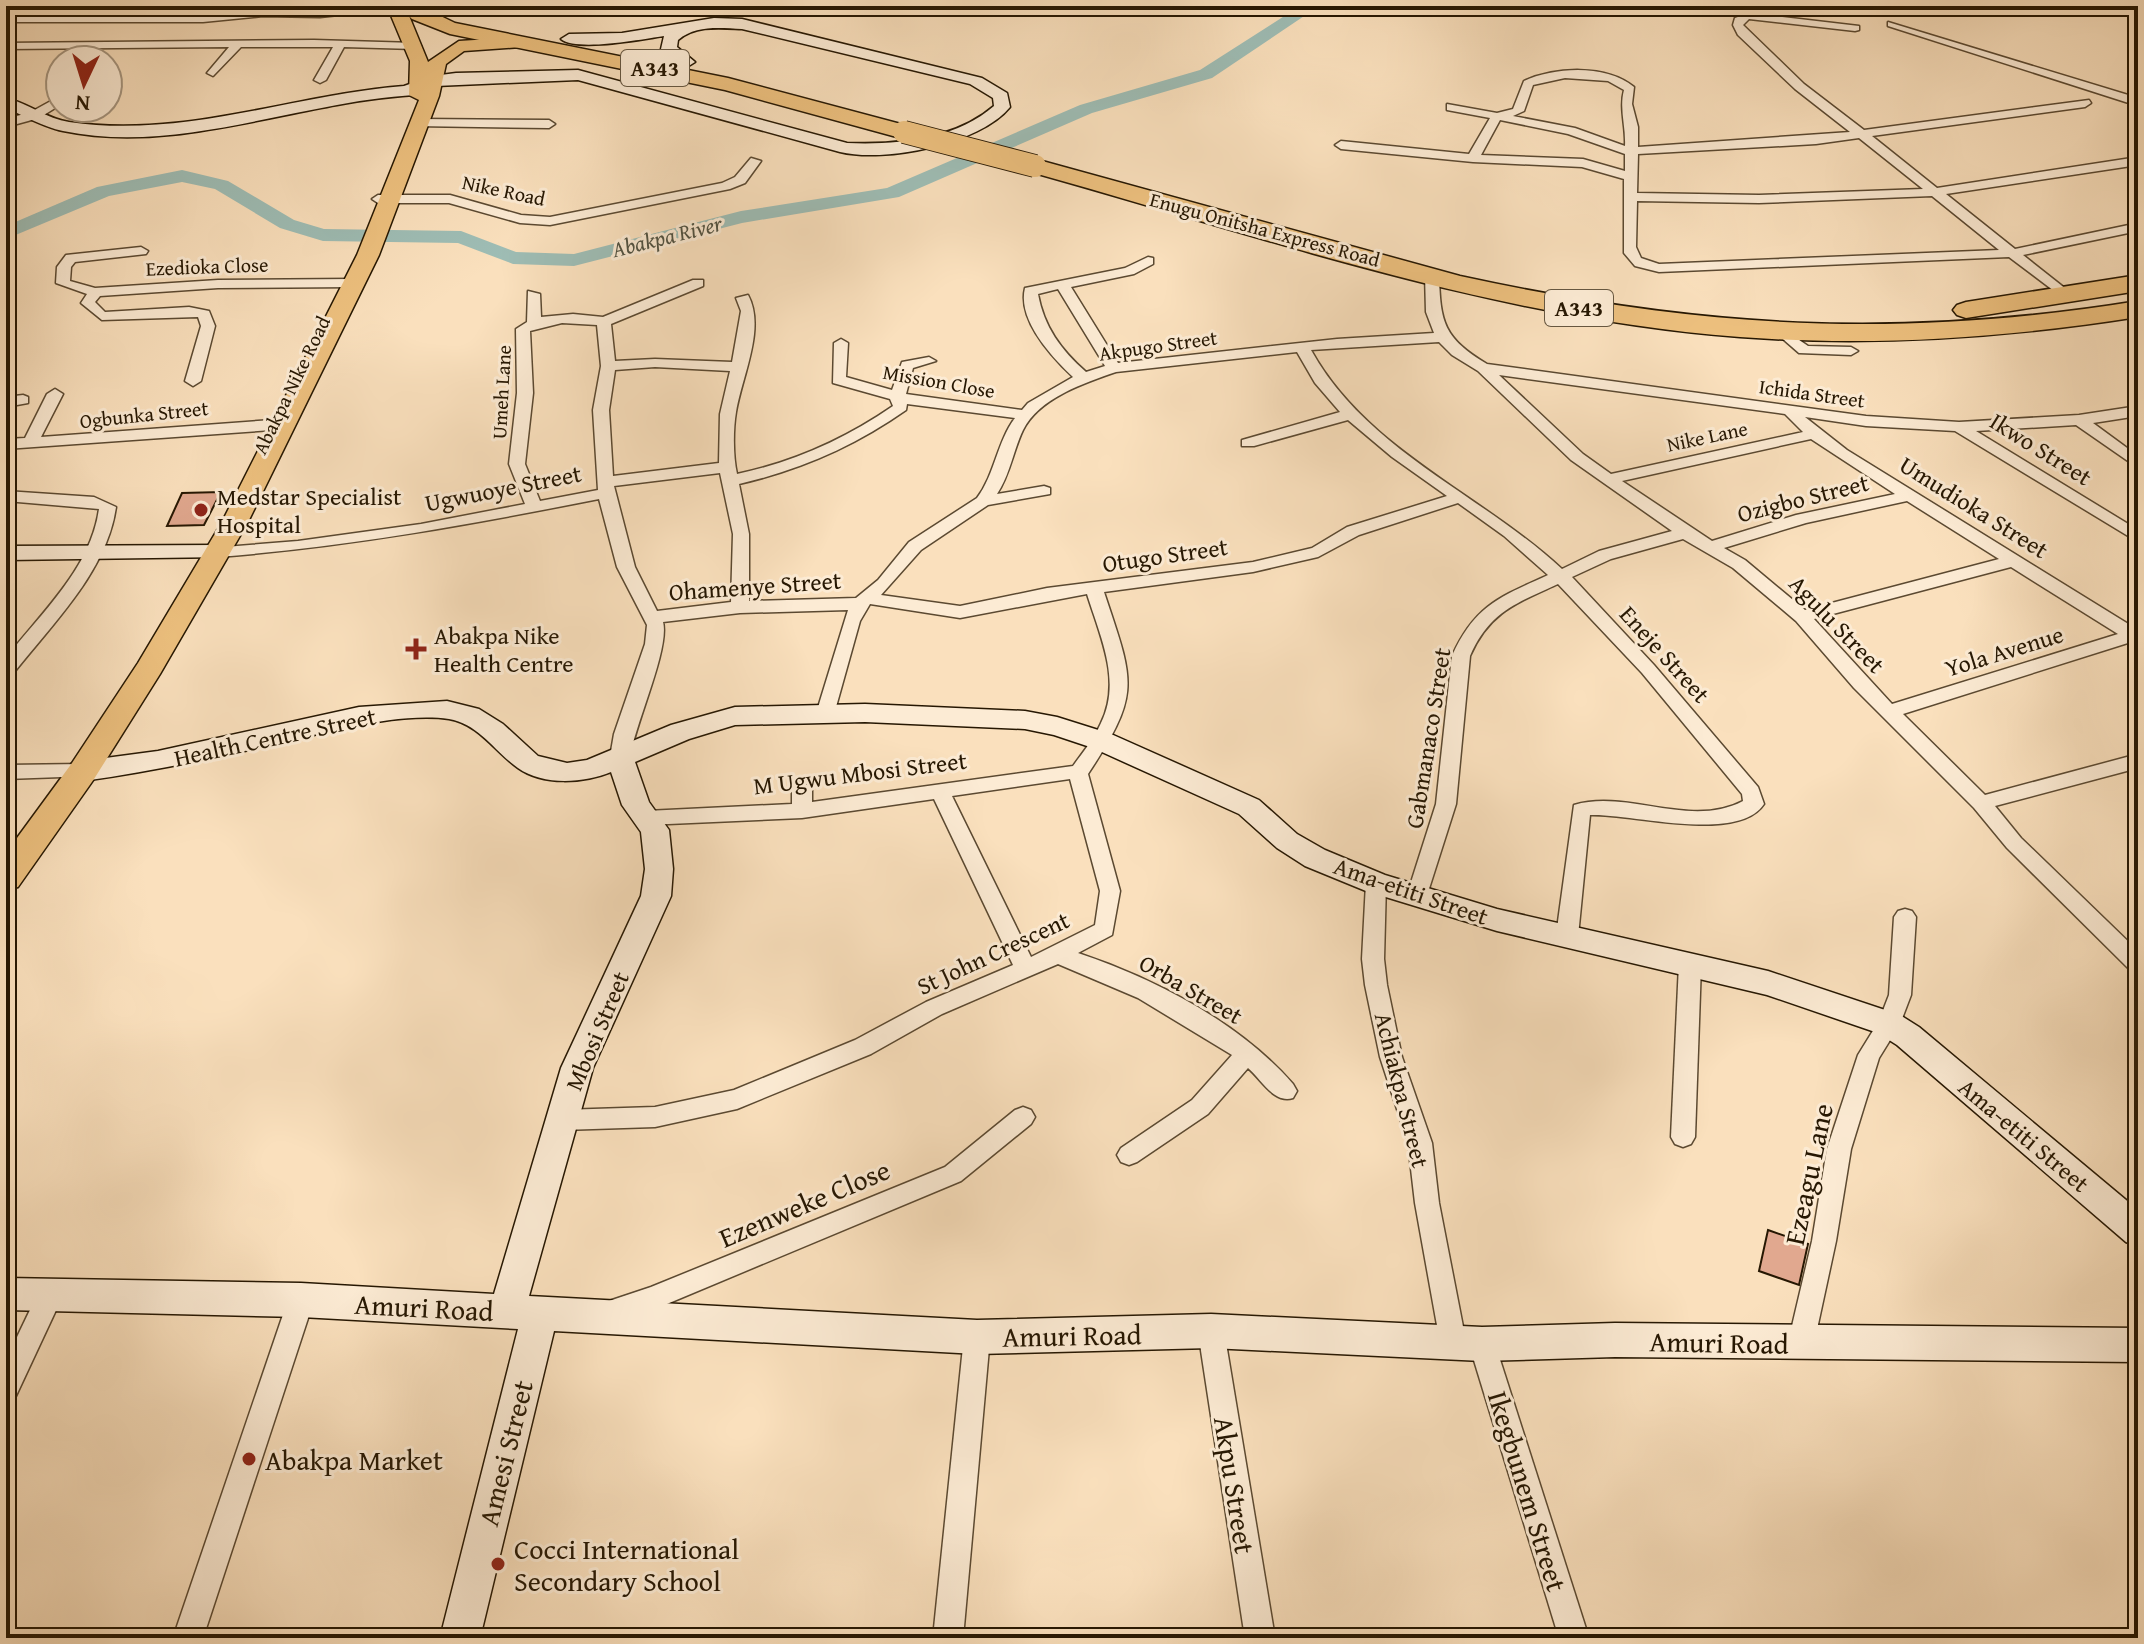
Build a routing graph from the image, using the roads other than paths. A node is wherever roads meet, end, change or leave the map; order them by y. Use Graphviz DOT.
graph roads {
  1 [pos="396,6"];
  2 [pos="409,6"];
  3 [pos="439,6"];
  4 [pos="2101,6"];
  5 [pos="2138,11"];
  6 [pos="320,14"];
  7 [pos="6,19"];
  8 [pos="110,21"];
  9 [pos="1892,24"];
  10 [pos="683,28"];
  11 [pos="1855,28"];
  12 [pos="569,39"];
  13 [pos="521,42"];
  14 [pos="314,43"];
  15 [pos="87,44"];
  16 [pos="340,44"];
  17 [pos="124,45"];
  18 [pos="237,45"];
  19 [pos="44,46"];
  20 [pos="415,46"];
  21 [pos="6,47"];
  22 [pos="687,62"];
  23 [pos="213,73"];
  24 [pos="320,80"];
  25 [pos="425,85"];
  26 [pos="2138,92"];
  27 [pos="2123,97"];
  28 [pos="2138,102"];
  29 [pos="6,103"];
  30 [pos="2085,103"];
  31 [pos="1451,107"];
  32 [pos="44,110"];
  33 [pos="35,115"];
  34 [pos="1497,116"];
  35 [pos="6,123"];
  36 [pos="419,123"];
  37 [pos="549,124"];
  38 [pos="912,128"];
  39 [pos="1862,134"];
  40 [pos="1341,145"];
  41 [pos="1629,151"];
  42 [pos="1473,158"];
  43 [pos="755,161"];
  44 [pos="2138,161"];
  45 [pos="1041,162"];
  46 [pos="1630,177"];
  47 [pos="1934,192"];
  48 [pos="1631,197"];
  49 [pos="384,198"];
  50 [pos="2138,227"];
  51 [pos="141,251"];
  52 [pos="2013,253"];
  53 [pos="1148,261"];
  54 [pos="1432,274"];
  55 [pos="347,283"];
  56 [pos="698,283"];
  57 [pos="1062,283"];
  58 [pos="2138,283"];
  59 [pos="95,292"];
  60 [pos="533,294"];
  61 [pos="2066,296"];
  62 [pos="743,298"];
  63 [pos="2138,309"];
  64 [pos="534,322"];
  65 [pos="604,322"];
  66 [pos="1443,337"];
  67 [pos="841,343"];
  68 [pos="1302,347"];
  69 [pos="929,361"];
  70 [pos="608,366"];
  71 [pos="736,367"];
  72 [pos="1114,368"];
  73 [pos="1483,368"];
  74 [pos="1083,378"];
  75 [pos="193,381"];
  76 [pos="55,394"];
  77 [pos="899,399"];
  78 [pos="23,400"];
  79 [pos="6,402"];
  80 [pos="1789,410"];
  81 [pos="2138,411"];
  82 [pos="1351,414"];
  83 [pos="1025,415"];
  84 [pos="2079,420"];
  85 [pos="280,424"];
  86 [pos="1959,427"];
  87 [pos="1814,434"];
  88 [pos="30,443"];
  89 [pos="1248,443"];
  90 [pos="6,444"];
  91 [pos="2138,463"];
  92 [pos="728,474"];
  93 [pos="1608,479"];
  94 [pos="606,487"];
  95 [pos="1044,491"];
  96 [pos="6,496"];
  97 [pos="1908,496"];
  98 [pos="1461,497"];
  99 [pos="983,501"];
  100 [pos="534,506"];
  101 [pos="1685,533"];
  102 [pos="2138,537"];
  103 [pos="1711,547"];
  104 [pos="213,552"];
  105 [pos="6,553"];
  106 [pos="93,555"];
  107 [pos="2012,561"];
  108 [pos="1560,578"];
  109 [pos="1094,588"];
  110 [pos="863,601"];
  111 [pos="740,607"];
  112 [pos="653,617"];
  113 [pos="1802,617"];
  114 [pos="2135,637"];
  115 [pos="6,671"];
  116 [pos="1888,712"];
  117 [pos="825,714"];
  118 [pos="1102,741"];
  119 [pos="2138,761"];
  120 [pos="606,763"];
  121 [pos="76,771"];
  122 [pos="6,772"];
  123 [pos="1078,774"];
  124 [pos="802,789"];
  125 [pos="939,790"];
  126 [pos="1981,803"];
  127 [pos="802,811"];
  128 [pos="646,818"];
  129 [pos="6,859"];
  130 [pos="6,878"];
  131 [pos="1376,883"];
  132 [pos="1417,895"];
  133 [pos="1905,917"];
  134 [pos="1567,936"];
  135 [pos="2133,953"];
  136 [pos="1057,955"];
  137 [pos="1690,964"];
  138 [pos="1025,967"];
  139 [pos="1889,1024"];
  140 [pos="1248,1053"];
  141 [pos="1285,1091"];
  142 [pos="1023,1117"];
  143 [pos="562,1120"];
  144 [pos="1683,1137"];
  145 [pos="1129,1155"];
  146 [pos="2138,1231"];
  147 [pos="51,1293"];
  148 [pos="6,1294"];
  149 [pos="301,1300"];
  150 [pos="523,1313"];
  151 [pos="592,1317"];
  152 [pos="1211,1331"];
  153 [pos="977,1337"];
  154 [pos="1467,1343"];
  155 [pos="1801,1343"];
  156 [pos="2138,1345"];
  157 [pos="6,1389"];
  158 [pos="188,1638"];
  159 [pos="460,1638"];
  160 [pos="948,1638"];
  161 [pos="1260,1638"];
  162 [pos="1574,1638"];
  1 -- 6 [label="street"];
  1 -- 20 [label="main road, Abakpa Nike Road"];
  2 -- 13 [label="highway, Enugu Onitsha Express Road / A343"];
  3 -- 12 [label="highway, Enugu Onitsha Express Road / A343"];
  4 -- 5 [label="street"];
  6 -- 8 [label="street"];
  6 -- 14 [label="street"];
  7 -- 8 [label="street"];
  8 -- 15 [label="street"];
  9 -- 27 [label="street"];
  10 -- 12 [label="street"];
  10 -- 22 [label="street"];
  10 -- 25 [label="street"];
  11 -- 39 [label="street"];
  12 -- 22 [label="highway, Enugu Onitsha Express Road / A343"];
  13 -- 25 [label="main road"];
  13 -- 38 [label="highway, Enugu Onitsha Express Road / A343"];
  14 -- 16 [label="street"];
  14 -- 18 [label="street"];
  16 -- 20 [label="street"];
  16 -- 24 [label="street"];
  17 -- 18 [label="street"];
  18 -- 23 [label="street"];
  19 -- 21 [label="street"];
  20 -- 25 [label="main road, Abakpa Nike Road"];
  22 -- 38 [label="highway, Enugu Onitsha Express Road / A343"];
  25 -- 33 [label="street"];
  25 -- 36 [label="main road, Abakpa Nike Road"];
  25 -- 49 [label="main road, Abakpa Nike Road"];
  26 -- 27 [label="street"];
  27 -- 28 [label="street"];
  29 -- 33 [label="street"];
  30 -- 39 [label="street"];
  31 -- 34 [label="street"];
  32 -- 33 [label="street"];
  33 -- 35 [label="street"];
  34 -- 41 [label="street"];
  34 -- 41 [label="street"];
  34 -- 42 [label="street"];
  36 -- 37 [label="street"];
  36 -- 49 [label="main road, Abakpa Nike Road"];
  38 -- 45 [label="highway, Enugu Onitsha Express Road / A343, bridge"];
  39 -- 41 [label="street"];
  39 -- 47 [label="street"];
  40 -- 42 [label="street"];
  41 -- 46 [label="street"];
  42 -- 46 [label="street"];
  43 -- 49 [label="street, Nike Road"];
  44 -- 47 [label="street"];
  45 -- 54 [label="highway, Enugu Onitsha Express Road / A343"];
  45 -- 61 [label="highway, Enugu Onitsha Express Road / A343"];
  46 -- 48 [label="street"];
  47 -- 48 [label="street"];
  47 -- 52 [label="street"];
  48 -- 52 [label="street"];
  49 -- 55 [label="main road, Abakpa Nike Road"];
  50 -- 52 [label="street"];
  51 -- 59 [label="street, Ezedioka Close"];
  52 -- 61 [label="street"];
  53 -- 57 [label="street"];
  54 -- 63 [label="highway, Enugu Onitsha Express Road / A343"];
  54 -- 66 [label="street"];
  55 -- 59 [label="street, Ezedioka Close"];
  55 -- 85 [label="main road, Abakpa Nike Road"];
  56 -- 65 [label="street"];
  57 -- 72 [label="street"];
  57 -- 74 [label="street"];
  58 -- 61 [label="highway, Enugu Onitsha Express Road / A343"];
  59 -- 75 [label="street"];
  60 -- 64 [label="street"];
  62 -- 71 [label="street"];
  64 -- 65 [label="street, Umeh Lane"];
  64 -- 100 [label="street, Umeh Lane"];
  65 -- 70 [label="street"];
  66 -- 68 [label="street, Akpugo Street"];
  66 -- 73 [label="street, Agulu Street"];
  67 -- 77 [label="street, Mission Close"];
  68 -- 72 [label="street, Akpugo Street"];
  68 -- 82 [label="street, Eneje Street"];
  69 -- 77 [label="street"];
  70 -- 71 [label="street"];
  70 -- 94 [label="street"];
  71 -- 92 [label="street"];
  72 -- 74 [label="street, Akpugo Street"];
  73 -- 80 [label="street, Ichida Street"];
  73 -- 93 [label="street, Agulu Street"];
  74 -- 83 [label="street, Akpugo Street"];
  76 -- 88 [label="street"];
  77 -- 83 [label="street, Mission Close"];
  77 -- 92 [label="street, Ugwuoye Street"];
  78 -- 79 [label="street"];
  80 -- 86 [label="street, Ichida Street"];
  80 -- 87 [label="street, Umudioka Street"];
  81 -- 84 [label="street, Ichida Street"];
  82 -- 89 [label="street"];
  82 -- 98 [label="street, Eneje Street"];
  83 -- 99 [label="street, Akpugo Street"];
  84 -- 86 [label="street, Ichida Street"];
  84 -- 91 [label="street"];
  85 -- 88 [label="street, Ogbunka Street"];
  85 -- 104 [label="main road, Abakpa Nike Road"];
  86 -- 102 [label="street, Ikwo Street"];
  87 -- 93 [label="street, Nike Lane"];
  87 -- 97 [label="street, Umudioka Street"];
  88 -- 90 [label="street, Ogbunka Street"];
  92 -- 94 [label="street, Ugwuoye Street"];
  92 -- 111 [label="street"];
  93 -- 101 [label="street, Agulu Street"];
  94 -- 100 [label="street, Ugwuoye Street"];
  94 -- 112 [label="street"];
  95 -- 99 [label="street"];
  96 -- 106 [label="street"];
  97 -- 103 [label="street, Ozigbo Street"];
  97 -- 107 [label="street, Umudioka Street"];
  98 -- 108 [label="street, Eneje Street"];
  98 -- 109 [label="street, Otugo Street"];
  99 -- 110 [label="street, Akpugo Street"];
  100 -- 104 [label="street, Ugwuoye Street"];
  101 -- 103 [label="street, Agulu Street"];
  101 -- 108 [label="street, Gabmanaco Street"];
  103 -- 113 [label="street, Agulu Street"];
  104 -- 106 [label="street"];
  104 -- 121 [label="main road, Abakpa Nike Road"];
  105 -- 106 [label="street"];
  106 -- 115 [label="street"];
  107 -- 113 [label="street"];
  107 -- 114 [label="street, Umudioka Street"];
  108 -- 132 [label="street, Gabmanaco Street"];
  108 -- 134 [label="street, Eneje Street"];
  109 -- 110 [label="street, Otugo Street"];
  109 -- 118 [label="street"];
  110 -- 111 [label="street, Ohamenye Street"];
  110 -- 117 [label="street, Akpugo Street"];
  111 -- 112 [label="street, Ohamenye Street"];
  112 -- 120 [label="street"];
  113 -- 116 [label="street, Agulu Street"];
  114 -- 116 [label="street, Yola Avenue"];
  116 -- 126 [label="street, Agulu Street"];
  117 -- 118 [label="street, Ama-etiti Street"];
  117 -- 120 [label="street, Ama-etiti Street"];
  118 -- 123 [label="street"];
  118 -- 131 [label="street, Ama-etiti Street"];
  119 -- 126 [label="street"];
  120 -- 121 [label="street, Health Centre Street"];
  120 -- 128 [label="street, Mbosi Street"];
  121 -- 122 [label="street"];
  121 -- 129 [label="main road, Abakpa Nike Road"];
  121 -- 130 [label="main road, Abakpa Nike Road"];
  123 -- 125 [label="street, M Ugwu Mbosi Street"];
  123 -- 136 [label="street, St John Crescent"];
  124 -- 127 [label="street"];
  125 -- 127 [label="street, M Ugwu Mbosi Street"];
  125 -- 138 [label="street"];
  126 -- 135 [label="street, Agulu Street"];
  127 -- 128 [label="street, M Ugwu Mbosi Street"];
  128 -- 143 [label="street, Mbosi Street"];
  131 -- 132 [label="street, Ama-etiti Street"];
  131 -- 154 [label="street, Achiakpa Street"];
  132 -- 134 [label="street, Ama-etiti Street"];
  133 -- 139 [label="street, Ezeagu Lane"];
  134 -- 137 [label="street, Ama-etiti Street"];
  136 -- 138 [label="street, St John Crescent"];
  136 -- 140 [label="street, Orba Street"];
  137 -- 139 [label="street, Ama-etiti Street"];
  137 -- 144 [label="street"];
  138 -- 143 [label="street, St John Crescent"];
  139 -- 146 [label="street, Ama-etiti Street"];
  139 -- 155 [label="street, Ezeagu Lane"];
  140 -- 141 [label="street, Orba Street"];
  140 -- 145 [label="street"];
  142 -- 151 [label="street, Ezenweke Close"];
  143 -- 150 [label="street, Mbosi Street"];
  147 -- 148 [label="street, Amuri Road"];
  147 -- 149 [label="street, Amuri Road"];
  147 -- 157 [label="street"];
  149 -- 150 [label="street, Amuri Road"];
  149 -- 158 [label="street"];
  150 -- 151 [label="street, Amuri Road"];
  150 -- 159 [label="street, Amesi Street"];
  151 -- 153 [label="street, Amuri Road"];
  152 -- 153 [label="street, Amuri Road"];
  152 -- 154 [label="street, Amuri Road"];
  152 -- 161 [label="street, Akpu Street"];
  153 -- 160 [label="street"];
  154 -- 155 [label="street, Amuri Road"];
  154 -- 162 [label="street, Ikegbunem Street"];
  155 -- 156 [label="street, Amuri Road"];
}
